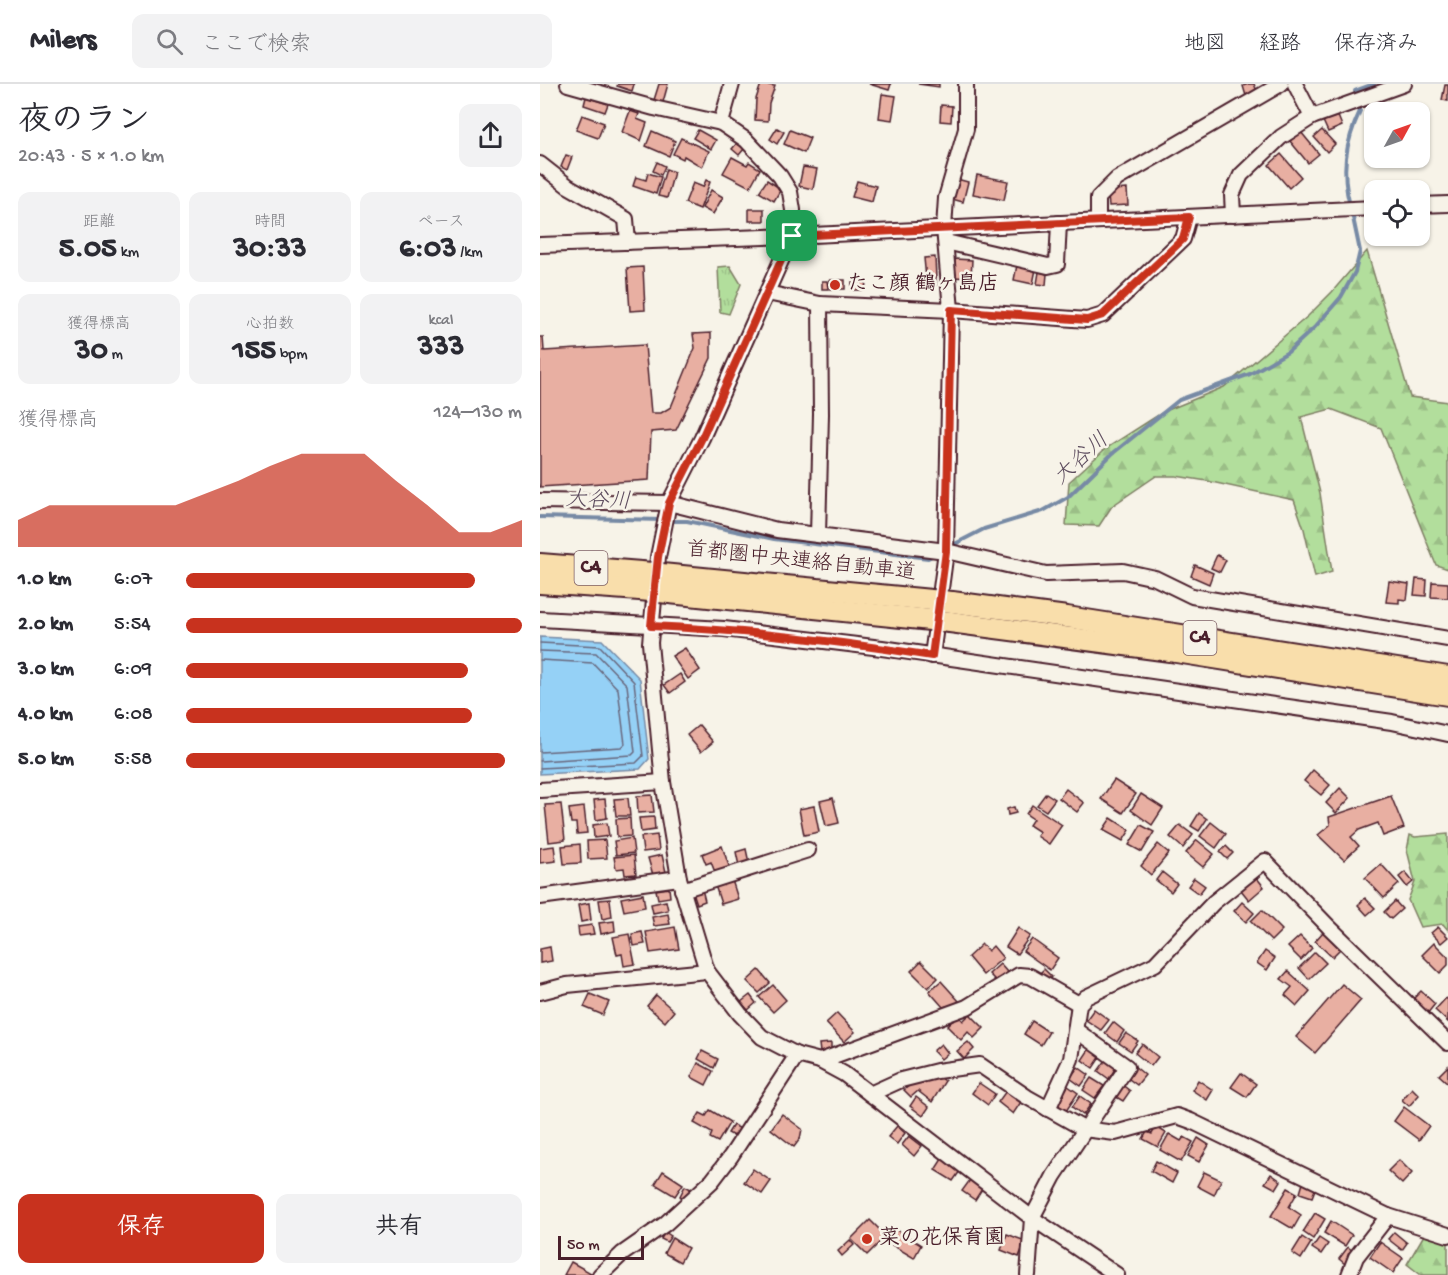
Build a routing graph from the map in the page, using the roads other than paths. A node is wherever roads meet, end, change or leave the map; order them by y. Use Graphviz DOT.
graph roads {
  1 [pos="568,84"];
  2 [pos="732,84"];
  3 [pos="966,84"];
  4 [pos="1281,84"];
  5 [pos="1295,84"];
  6 [pos="1404,84"];
  7 [pos="1312,117"];
  8 [pos="721,123"];
  9 [pos="540,164"];
  10 [pos="1448,204"];
  11 [pos="1430,205"];
  12 [pos="1364,208"];
  13 [pos="1233,215"];
  14 [pos="1189,217"];
  15 [pos="1098,221"];
  16 [pos="1059,223"];
  17 [pos="945,235"];
  18 [pos="792,236"];
  19 [pos="628,242"];
  20 [pos="542,245"];
  21 [pos="767,293"];
  22 [pos="820,304"];
  23 [pos="951,310"];
  24 [pos="540,501"];
  25 [pos="669,503"];
  26 [pos="818,535"];
  27 [pos="946,551"];
  28 [pos="540,564"];
  29 [pos="641,581"];
  30 [pos="540,583"];
  31 [pos="540,619"];
  32 [pos="651,626"];
  33 [pos="1448,639"];
  34 [pos="932,656"];
  35 [pos="1446,686"];
  36 [pos="1448,734"];
  37 [pos="663,782"];
  38 [pos="540,790"];
  39 [pos="808,850"];
  40 [pos="680,884"];
  41 [pos="540,897"];
  42 [pos="707,971"];
  43 [pos="540,992"];
  44 [pos="1079,1004"];
  45 [pos="1077,1031"];
  46 [pos="1448,1043"];
  47 [pos="797,1055"];
  48 [pos="820,1061"];
  49 [pos="870,1094"];
  50 [pos="1048,1109"];
  51 [pos="1084,1129"];
  52 [pos="1388,1216"];
  53 [pos="1032,1218"];
  54 [pos="1448,1235"];
  55 [pos="600,1275"];
  56 [pos="1028,1275"];
  57 [pos="1117,1275"];
  58 [pos="1348,1275"];
  1 -- 8 [label="street"];
  2 -- 8 [label="street"];
  3 -- 17 [label="street"];
  4 -- 15 [label="street"];
  5 -- 7 [label="street"];
  6 -- 7 [label="street"];
  7 -- 13 [label="street"];
  8 -- 18 [label="street"];
  9 -- 19 [label="street"];
  10 -- 11 [label="street"];
  12 -- 13 [label="street"];
  13 -- 14 [label="street"];
  14 -- 15 [label="street"];
  14 -- 23 [label="street"];
  15 -- 16 [label="street"];
  16 -- 17 [label="street"];
  16 -- 17 [label="street"];
  17 -- 18 [label="street"];
  17 -- 23 [label="street"];
  18 -- 19 [label="street"];
  18 -- 21 [label="street"];
  19 -- 20 [label="street"];
  21 -- 22 [label="street"];
  21 -- 25 [label="street"];
  22 -- 23 [label="street"];
  22 -- 26 [label="street"];
  23 -- 27 [label="street"];
  24 -- 25 [label="street"];
  25 -- 26 [label="street"];
  25 -- 32 [label="street"];
  26 -- 27 [label="street"];
  27 -- 33 [label="street"];
  27 -- 34 [label="street"];
  28 -- 29 [label="highway, 首都圏中央連絡自動車道 / C4"];
  29 -- 30 [label="highway, 首都圏中央連絡自動車道 / C4"];
  29 -- 35 [label="highway, 首都圏中央連絡自動車道 / C4, bridge"];
  29 -- 35 [label="highway, 首都圏中央連絡自動車道 / C4, bridge"];
  31 -- 32 [label="street"];
  32 -- 34 [label="street"];
  32 -- 37 [label="street"];
  34 -- 36 [label="street"];
  37 -- 38 [label="street"];
  37 -- 40 [label="street"];
  39 -- 40 [label="street"];
  40 -- 41 [label="street"];
  40 -- 42 [label="street"];
  42 -- 43 [label="street"];
  42 -- 47 [label="street"];
  44 -- 45 [label="street"];
  44 -- 46 [label="street"];
  44 -- 48 [label="street"];
  45 -- 50 [label="street"];
  45 -- 51 [label="street"];
  47 -- 48 [label="street"];
  47 -- 55 [label="street"];
  48 -- 49 [label="street"];
  49 -- 50 [label="street"];
  49 -- 53 [label="street"];
  50 -- 51 [label="street"];
  51 -- 52 [label="street"];
  51 -- 53 [label="street"];
  52 -- 54 [label="street"];
  52 -- 58 [label="street"];
  53 -- 56 [label="street"];
  53 -- 57 [label="street"];
}
